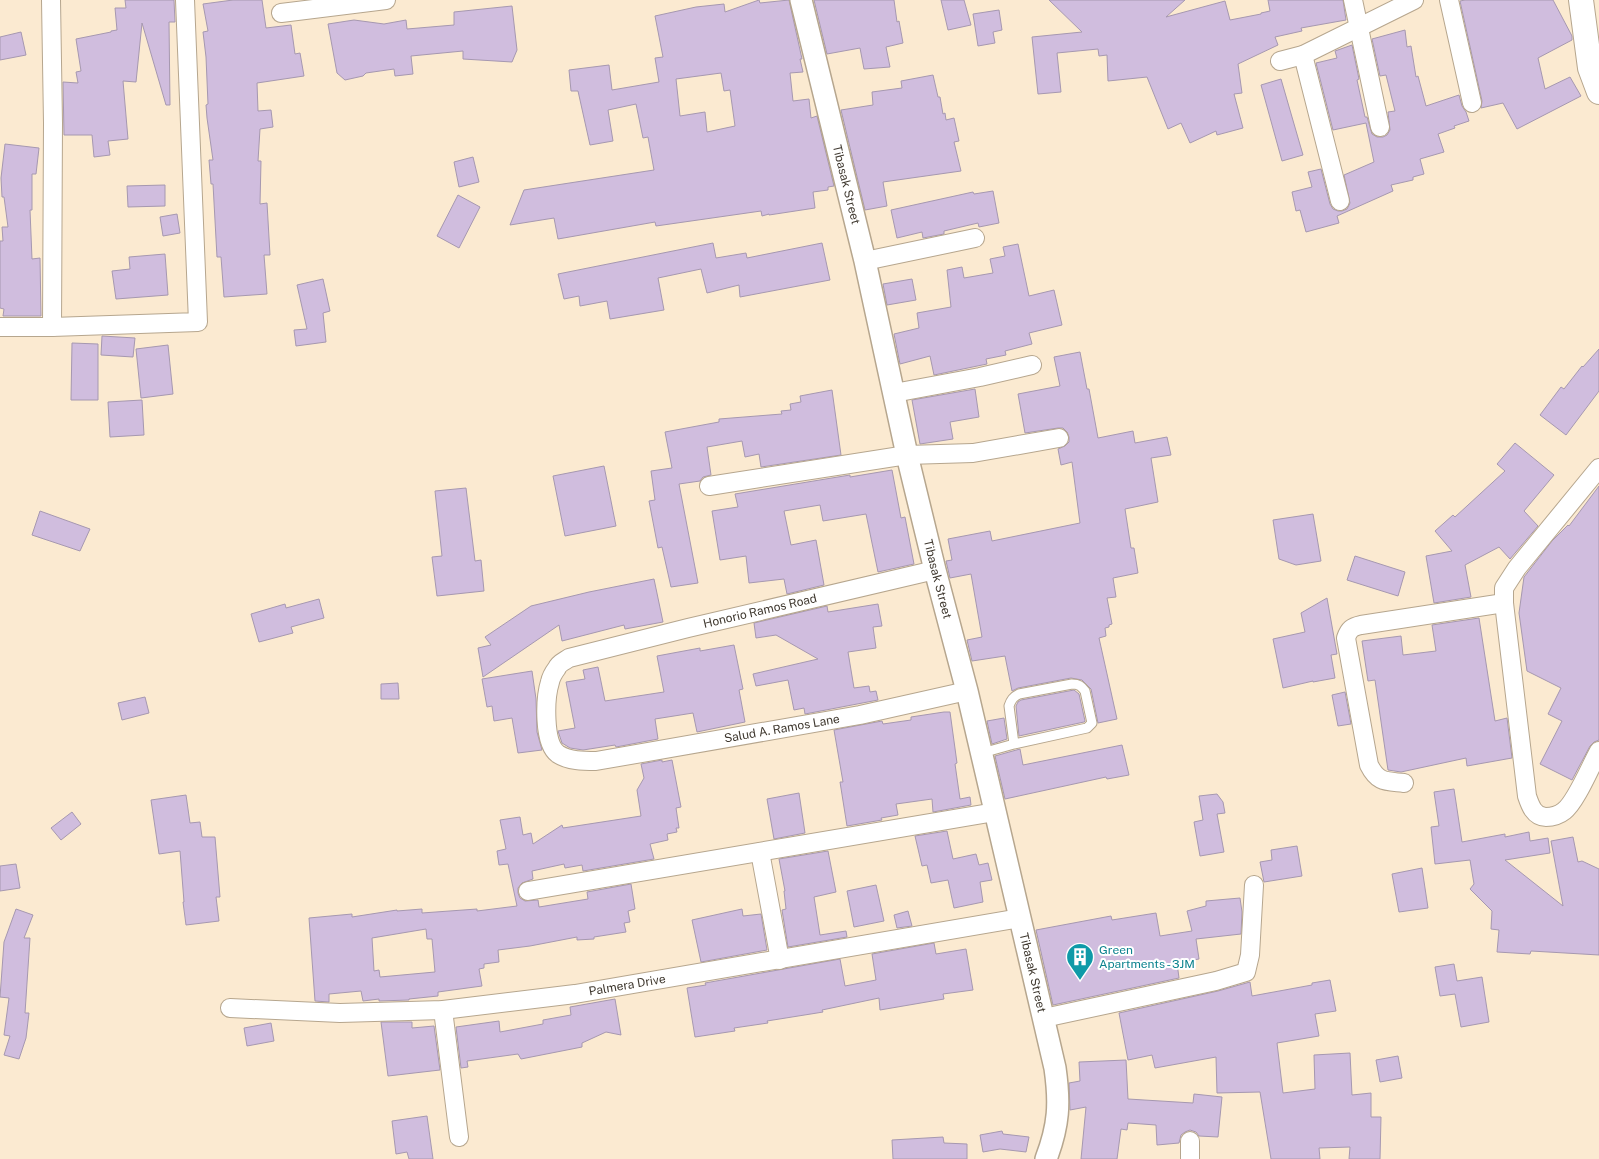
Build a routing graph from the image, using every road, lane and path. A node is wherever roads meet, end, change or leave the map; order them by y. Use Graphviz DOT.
graph roads {
  1 [pos="51,0"];
  2 [pos="184,0"];
  3 [pos="386,0"];
  4 [pos="801,0"];
  5 [pos="1353,0"];
  6 [pos="1414,0"];
  7 [pos="1449,0"];
  8 [pos="1581,0"];
  9 [pos="281,13"];
  10 [pos="1360,27"];
  11 [pos="1303,55"];
  12 [pos="1280,61"];
  13 [pos="1599,92"];
  14 [pos="1472,103"];
  15 [pos="1380,127"];
  16 [pos="1340,200"];
  17 [pos="975,238"];
  18 [pos="865,262"];
  19 [pos="0,327"];
  20 [pos="52,327"];
  21 [pos="1032,365"];
  22 [pos="894,393"];
  23 [pos="1059,438"];
  24 [pos="907,455"];
  25 [pos="1599,468"];
  26 [pos="709,486"];
  27 [pos="934,570"];
  28 [pos="1504,602"];
  29 [pos="966,691"];
  30 [pos="1014,744"];
  31 [pos="1599,751"];
  32 [pos="981,754"];
  33 [pos="596,761"];
  34 [pos="1404,783"];
  35 [pos="995,812"];
  36 [pos="760,852"];
  37 [pos="1254,885"];
  38 [pos="528,891"];
  39 [pos="1020,918"];
  40 [pos="780,960"];
  41 [pos="230,1008"];
  42 [pos="443,1010"];
  43 [pos="1044,1018"];
  44 [pos="459,1138"];
  45 [pos="1190,1141"];
  46 [pos="1046,1159"];
  47 [pos="1190,1159"];
  1 -- 20 [label="street"];
  2 -- 20 [label="street"];
  3 -- 9 [label="street"];
  4 -- 18 [label="street, Tibasak Street"];
  5 -- 10 [label="street"];
  6 -- 10 [label="street"];
  7 -- 14 [label="street"];
  8 -- 13 [label="main road"];
  10 -- 11 [label="street"];
  10 -- 15 [label="street"];
  11 -- 12 [label="street"];
  11 -- 16 [label="street"];
  17 -- 18 [label="street"];
  18 -- 22 [label="street, Tibasak Street"];
  19 -- 20 [label="street"];
  21 -- 22 [label="street"];
  22 -- 24 [label="street, Tibasak Street"];
  23 -- 24 [label="street"];
  24 -- 26 [label="street"];
  24 -- 27 [label="street, Tibasak Street"];
  25 -- 28 [label="street"];
  27 -- 29 [label="street, Tibasak Street"];
  27 -- 33 [label="street, Honorio Ramos Road"];
  28 -- 31 [label="street"];
  28 -- 34 [label="street"];
  29 -- 32 [label="street, Tibasak Street"];
  29 -- 33 [label="street, Salud A. Ramos Lane"];
  30 -- 30 [label="lane"];
  30 -- 32 [label="lane"];
  32 -- 35 [label="street, Tibasak Street"];
  35 -- 36 [label="street"];
  35 -- 39 [label="street, Tibasak Street"];
  36 -- 38 [label="street"];
  36 -- 40 [label="street"];
  37 -- 43 [label="street"];
  39 -- 40 [label="street, Palmera Drive"];
  39 -- 43 [label="street, Tibasak Street"];
  40 -- 42 [label="street, Palmera Drive"];
  41 -- 42 [label="street, Palmera Drive"];
  42 -- 44 [label="street"];
  43 -- 46 [label="street, Tibasak Street"];
  45 -- 47 [label="street"];
}
